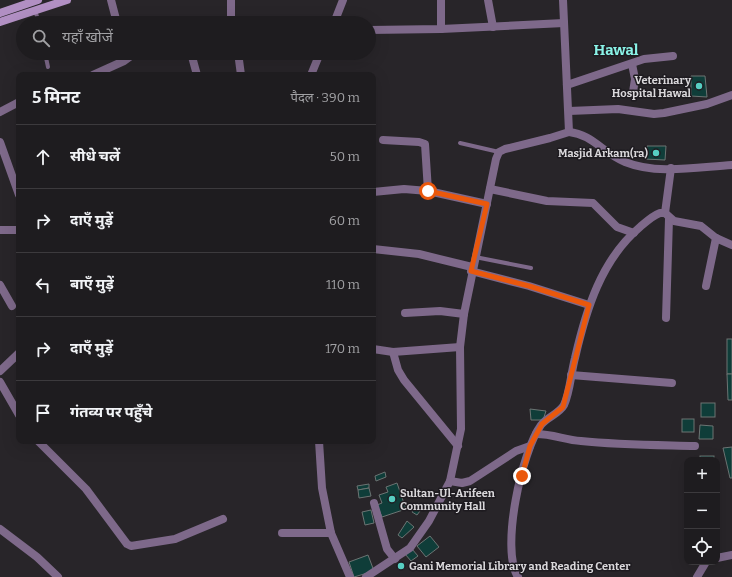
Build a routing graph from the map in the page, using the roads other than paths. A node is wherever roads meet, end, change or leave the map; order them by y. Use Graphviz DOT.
graph roads {
  1 [pos="38,0"];
  2 [pos="67,0"];
  3 [pos="111,0"];
  4 [pos="231,0"];
  5 [pos="343,0"];
  6 [pos="442,0"];
  7 [pos="488,0"];
  8 [pos="563,0"];
  9 [pos="35,10"];
  10 [pos="0,13"];
  11 [pos="18,16"];
  12 [pos="37,16"];
  13 [pos="115,16"];
  14 [pos="231,16"];
  15 [pos="337,16"];
  16 [pos="16,17"];
  17 [pos="0,22"];
  18 [pos="564,23"];
  19 [pos="493,27"];
  20 [pos="441,29"];
  21 [pos="376,30"];
  22 [pos="673,56"];
  23 [pos="46,60"];
  24 [pos="121,60"];
  25 [pos="193,60"];
  26 [pos="239,60"];
  27 [pos="317,60"];
  28 [pos="632,64"];
  29 [pos="48,67"];
  30 [pos="101,72"];
  31 [pos="196,72"];
  32 [pos="241,72"];
  33 [pos="312,72"];
  34 [pos="566,85"];
  35 [pos="633,92"];
  36 [pos="732,95"];
  37 [pos="16,104"];
  38 [pos="569,111"];
  39 [pos="0,112"];
  40 [pos="569,132"];
  41 [pos="383,140"];
  42 [pos="0,142"];
  43 [pos="460,143"];
  44 [pos="499,152"];
  45 [pos="732,165"];
  46 [pos="671,168"];
  47 [pos="16,187"];
  48 [pos="490,189"];
  49 [pos="428,191"];
  50 [pos="376,192"];
  51 [pos="487,204"];
  52 [pos="667,216"];
  53 [pos="0,230"];
  54 [pos="16,230"];
  55 [pos="634,233"];
  56 [pos="716,238"];
  57 [pos="732,245"];
  58 [pos="376,249"];
  59 [pos="475,257"];
  60 [pos="531,268"];
  61 [pos="472,269"];
  62 [pos="0,285"];
  63 [pos="706,286"];
  64 [pos="589,305"];
  65 [pos="12,306"];
  66 [pos="405,313"];
  67 [pos="464,314"];
  68 [pos="666,318"];
  69 [pos="460,347"];
  70 [pos="376,349"];
  71 [pos="393,352"];
  72 [pos="16,356"];
  73 [pos="0,371"];
  74 [pos="571,375"];
  75 [pos="0,382"];
  76 [pos="672,384"];
  77 [pos="16,410"];
  78 [pos="536,434"];
  79 [pos="41,444"];
  80 [pos="319,444"];
  81 [pos="458,446"];
  82 [pos="530,446"];
  83 [pos="695,446"];
  84 [pos="450,481"];
  85 [pos="374,503"];
  86 [pos="223,519"];
  87 [pos="0,529"];
  88 [pos="282,533"];
  89 [pos="331,533"];
  90 [pos="732,554"];
  91 [pos="720,557"];
  92 [pos="395,559"];
  93 [pos="704,565"];
  94 [pos="58,577"];
  95 [pos="350,577"];
  96 [pos="366,577"];
  97 [pos="518,577"];
  98 [pos="697,577"];
  1 -- 10 [label="main road"];
  2 -- 9 [label="main road"];
  3 -- 13 [label="street"];
  4 -- 14 [label="street"];
  5 -- 15 [label="street"];
  6 -- 20 [label="street"];
  7 -- 19 [label="street"];
  8 -- 18 [label="street"];
  9 -- 11 [label="main road"];
  9 -- 12 [label="lane"];
  16 -- 17 [label="main road"];
  18 -- 19 [label="street"];
  18 -- 34 [label="street"];
  19 -- 20 [label="street"];
  20 -- 21 [label="street"];
  22 -- 28 [label="street"];
  23 -- 29 [label="lane"];
  24 -- 30 [label="street"];
  25 -- 31 [label="street"];
  26 -- 32 [label="street"];
  27 -- 33 [label="street"];
  28 -- 34 [label="street"];
  28 -- 35 [label="street"];
  34 -- 38 [label="street"];
  36 -- 38 [label="street"];
  37 -- 39 [label="street"];
  38 -- 40 [label="street"];
  40 -- 44 [label="street"];
  40 -- 46 [label="street"];
  41 -- 49 [label="street"];
  42 -- 47 [label="street"];
  43 -- 44 [label="lane"];
  44 -- 48 [label="street"];
  45 -- 46 [label="street"];
  46 -- 52 [label="street"];
  48 -- 51 [label="street"];
  48 -- 55 [label="street"];
  49 -- 50 [label="street"];
  49 -- 51 [label="street"];
  51 -- 59 [label="street"];
  52 -- 55 [label="street"];
  52 -- 56 [label="street"];
  52 -- 68 [label="street"];
  53 -- 54 [label="street"];
  55 -- 64 [label="street"];
  56 -- 57 [label="street"];
  56 -- 63 [label="street"];
  58 -- 61 [label="street"];
  59 -- 60 [label="lane"];
  59 -- 61 [label="street"];
  61 -- 64 [label="street"];
  61 -- 67 [label="street"];
  62 -- 65 [label="street"];
  64 -- 74 [label="street"];
  66 -- 67 [label="street"];
  67 -- 69 [label="street"];
  69 -- 71 [label="street"];
  69 -- 81 [label="street"];
  70 -- 71 [label="street"];
  71 -- 81 [label="street"];
  72 -- 73 [label="street"];
  74 -- 76 [label="street"];
  74 -- 78 [label="street"];
  75 -- 77 [label="street"];
  78 -- 82 [label="street"];
  78 -- 83 [label="street"];
  79 -- 86 [label="street"];
  80 -- 89 [label="street"];
  81 -- 84 [label="street"];
  82 -- 84 [label="street"];
  82 -- 97 [label="street"];
  84 -- 92 [label="street"];
  85 -- 92 [label="street"];
  87 -- 94 [label="street"];
  88 -- 89 [label="street"];
  89 -- 95 [label="street"];
  90 -- 91 [label="street"];
  92 -- 96 [label="street"];
  93 -- 98 [label="street"];
}
